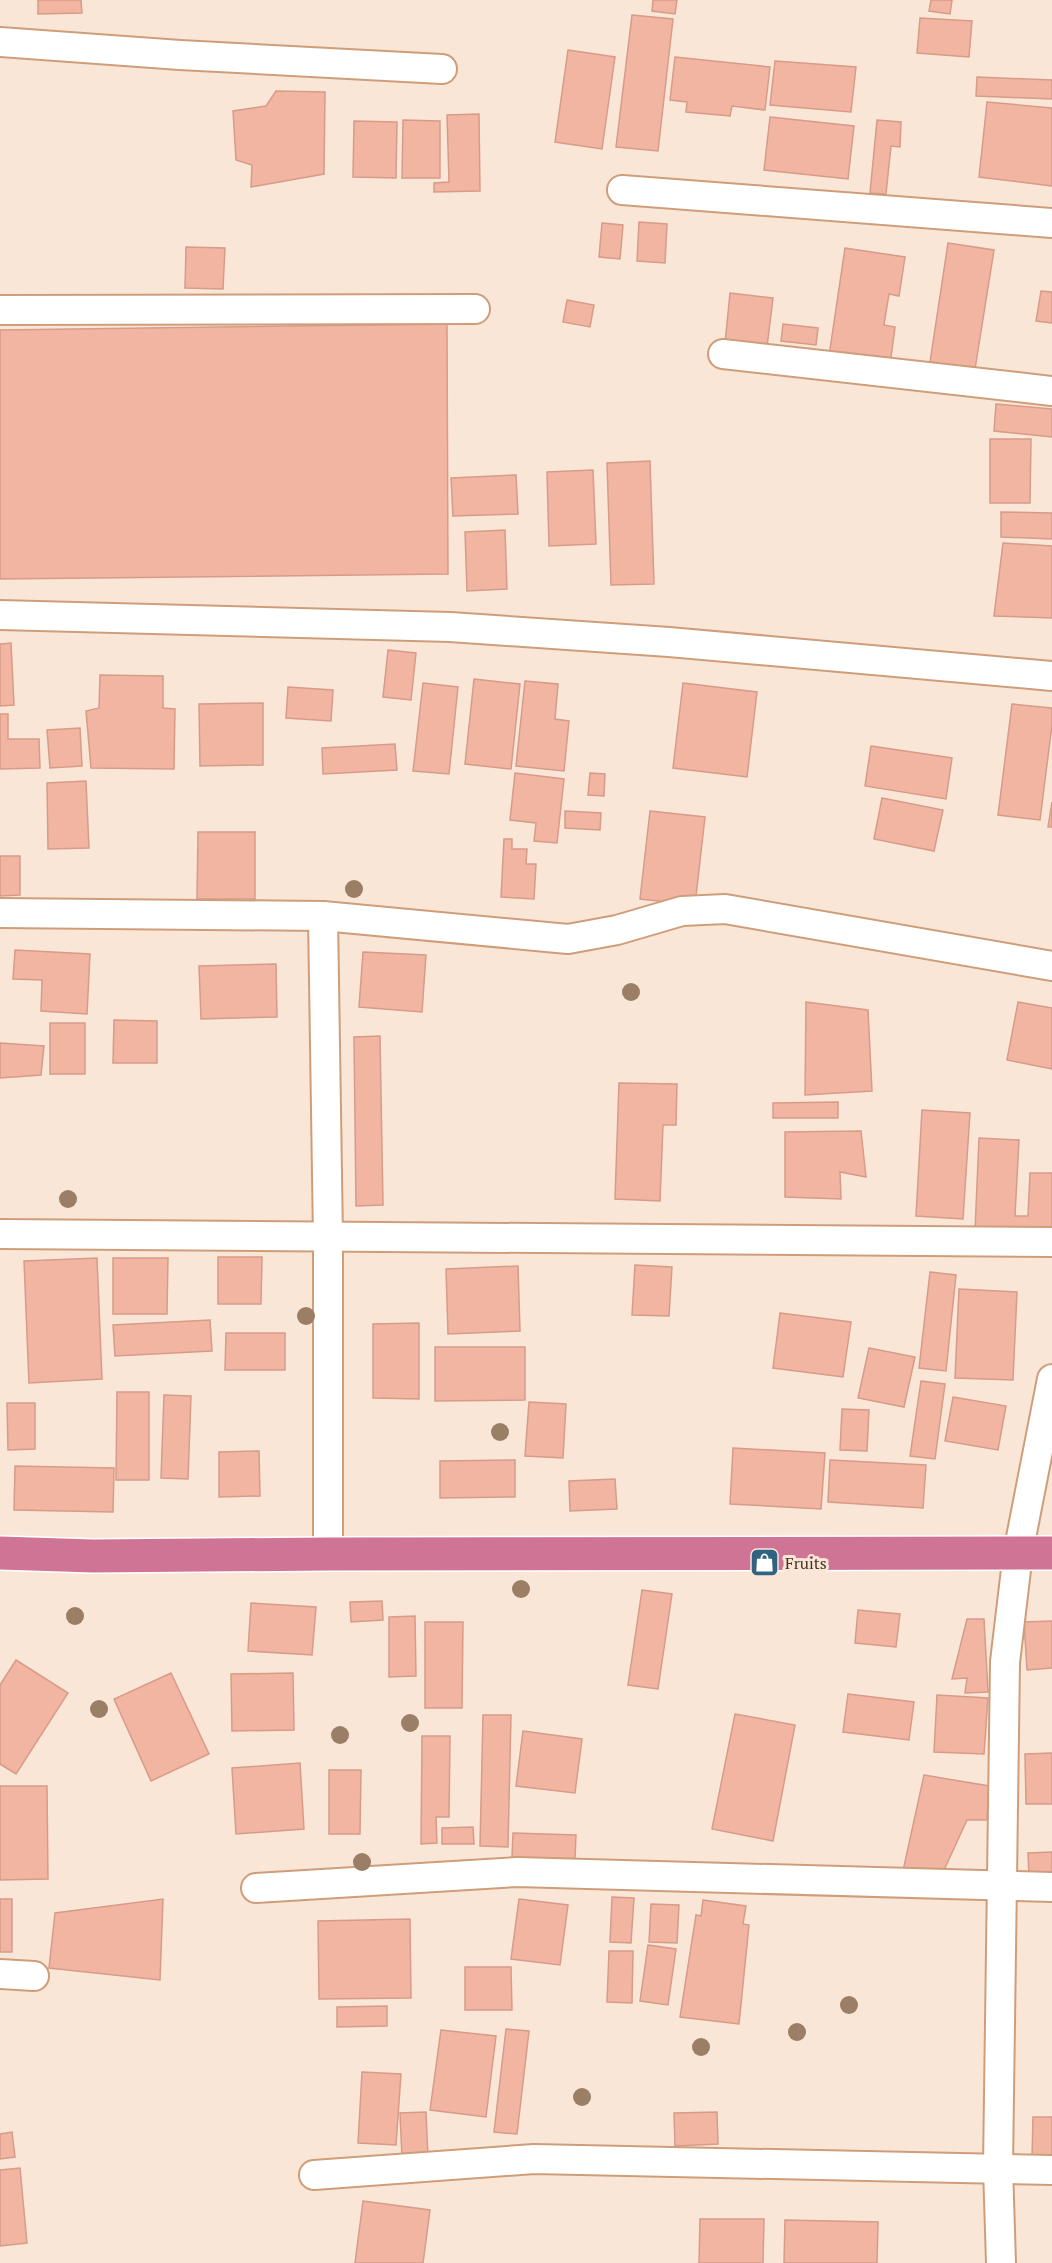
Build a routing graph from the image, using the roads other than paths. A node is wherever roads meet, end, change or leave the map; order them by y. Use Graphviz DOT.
graph roads {
  1 [pos="0,42"];
  2 [pos="442,69"];
  3 [pos="622,190"];
  4 [pos="1052,223"];
  5 [pos="475,309"];
  6 [pos="0,310"];
  7 [pos="723,354"];
  8 [pos="1052,391"];
  9 [pos="0,615"];
  10 [pos="1052,676"];
  11 [pos="0,913"];
  12 [pos="322,916"];
  13 [pos="1052,966"];
  14 [pos="0,1234"];
  15 [pos="328,1238"];
  16 [pos="1052,1242"];
  17 [pos="1052,1379"];
  18 [pos="0,1553"];
  19 [pos="1018,1553"];
  20 [pos="1052,1553"];
  21 [pos="328,1554"];
  22 [pos="1003,1887"];
  23 [pos="1052,1887"];
  24 [pos="255,1888"];
  25 [pos="0,1974"];
  26 [pos="34,1976"];
  27 [pos="998,2168"];
  28 [pos="1052,2170"];
  29 [pos="314,2175"];
  30 [pos="1001,2263"];
  1 -- 2 [label="street"];
  3 -- 4 [label="street"];
  5 -- 6 [label="street"];
  7 -- 8 [label="street"];
  9 -- 10 [label="street"];
  11 -- 12 [label="street"];
  12 -- 13 [label="street"];
  12 -- 15 [label="street"];
  14 -- 15 [label="street"];
  15 -- 16 [label="street"];
  15 -- 21 [label="street"];
  17 -- 19 [label="street"];
  18 -- 21 [label="highway"];
  19 -- 20 [label="highway"];
  19 -- 21 [label="highway"];
  19 -- 22 [label="street"];
  22 -- 23 [label="street"];
  22 -- 24 [label="street"];
  22 -- 27 [label="street"];
  25 -- 26 [label="street"];
  27 -- 28 [label="street"];
  27 -- 29 [label="street"];
  27 -- 30 [label="street"];
}
